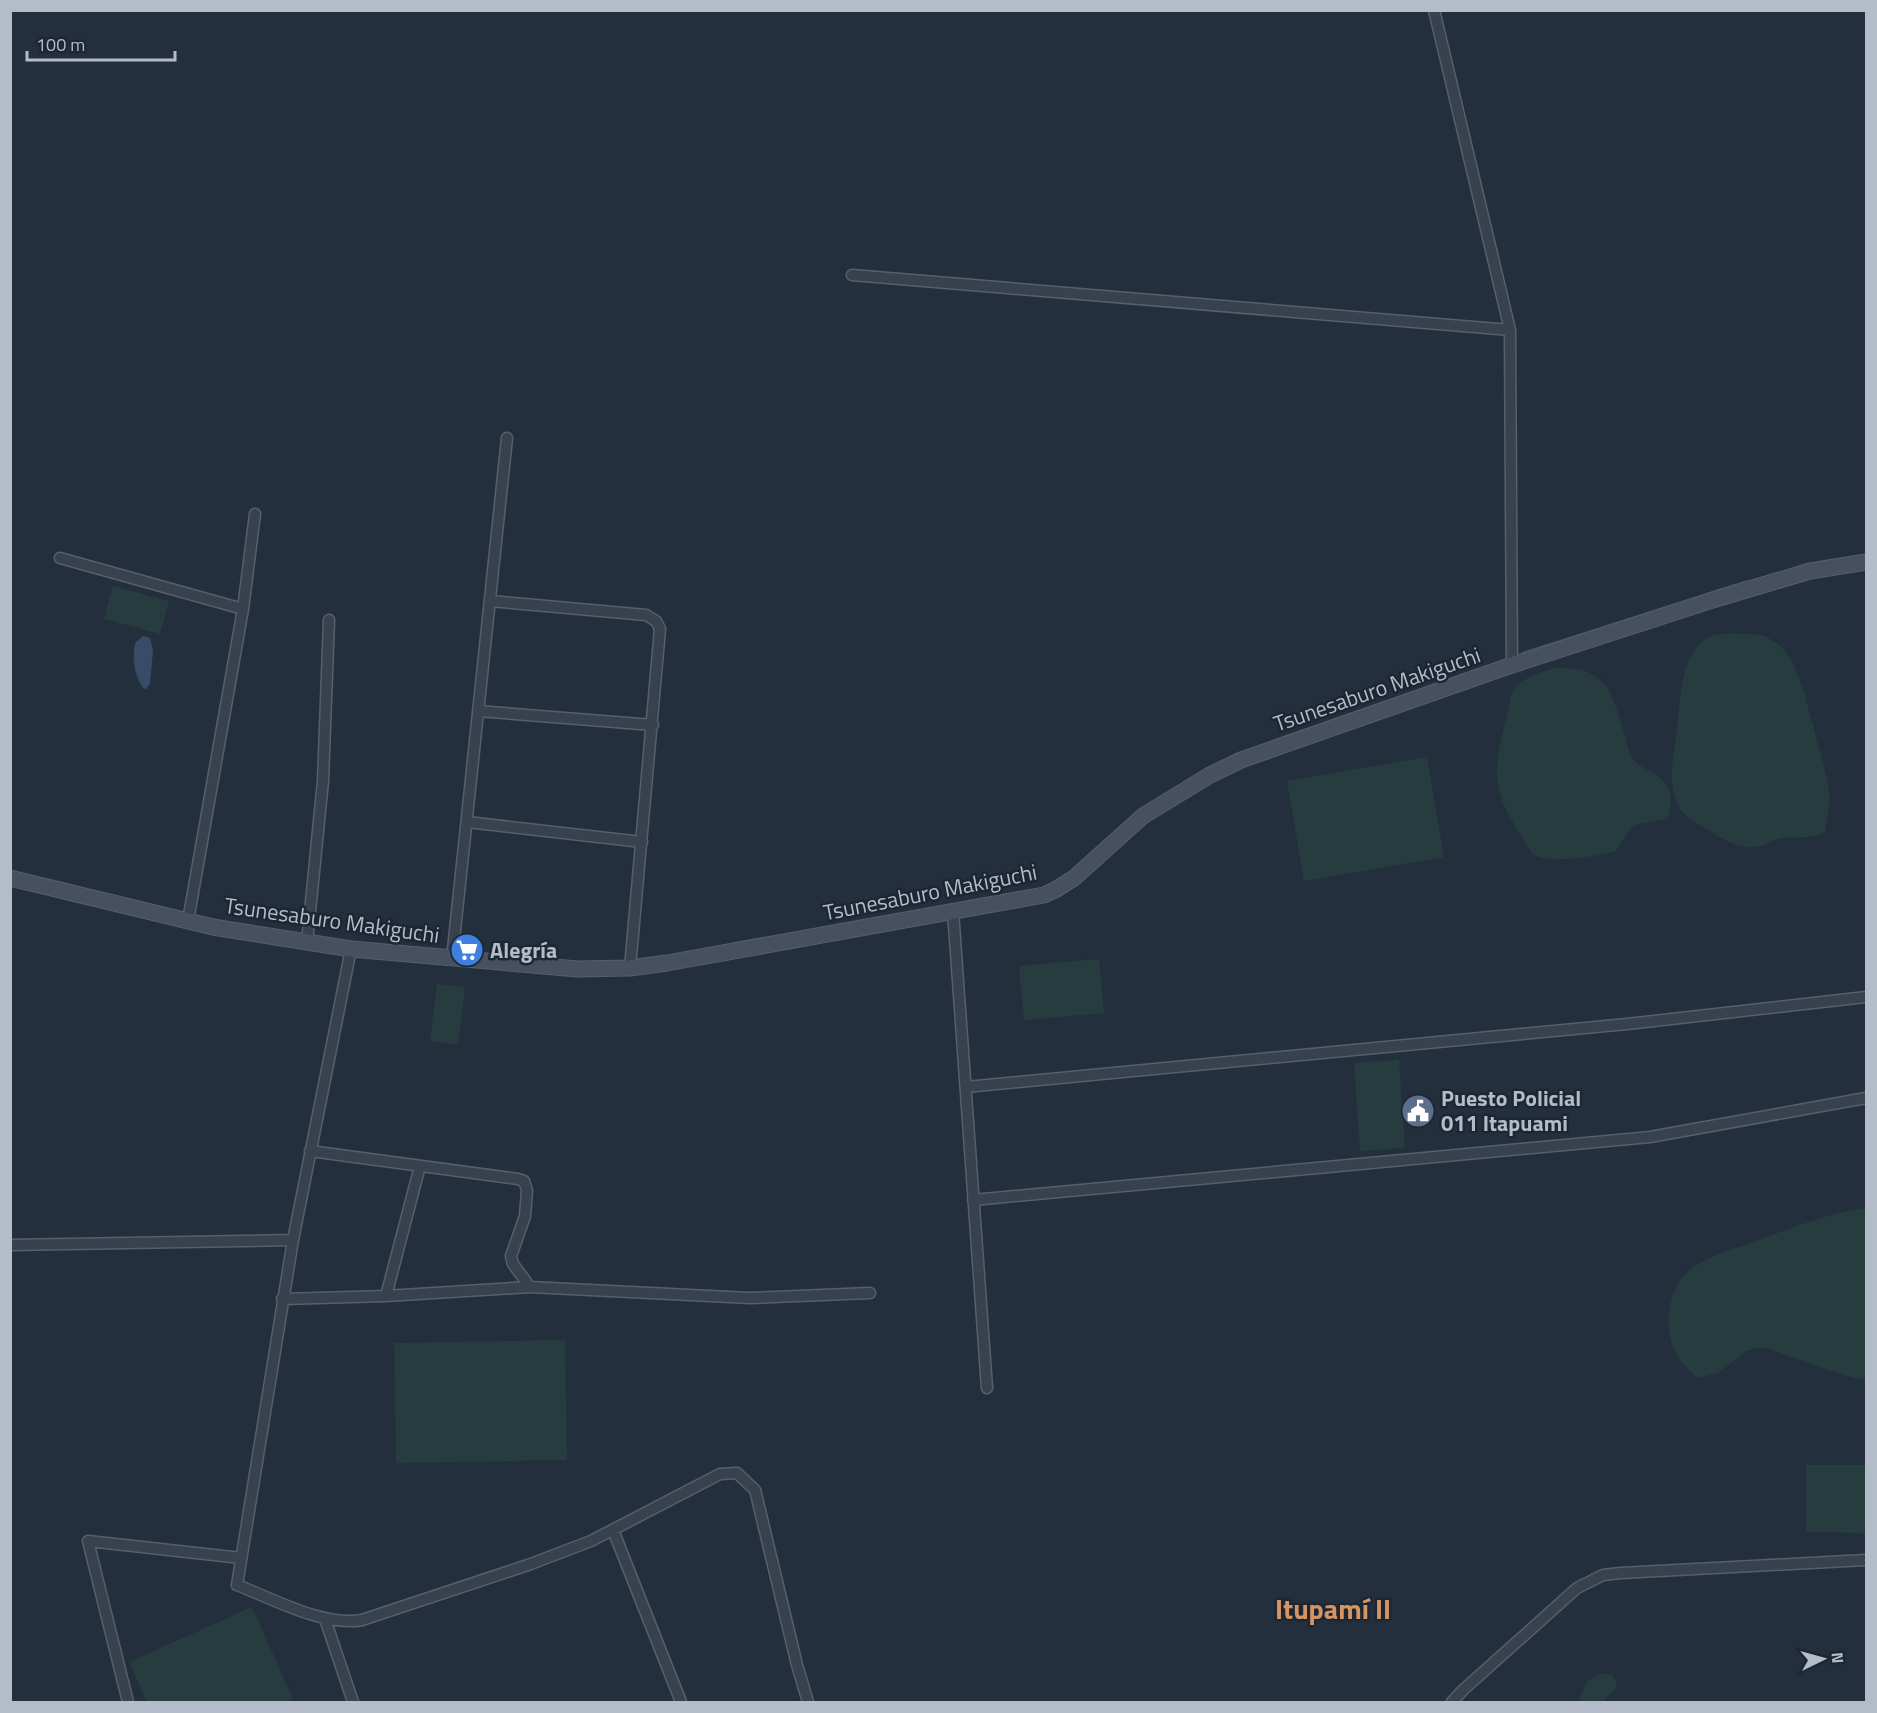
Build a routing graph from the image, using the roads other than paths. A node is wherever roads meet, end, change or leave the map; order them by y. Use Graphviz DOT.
graph roads {
  1 [pos="1434,10"];
  2 [pos="852,275"];
  3 [pos="1509,330"];
  4 [pos="507,438"];
  5 [pos="255,514"];
  6 [pos="60,558"];
  7 [pos="1866,562"];
  8 [pos="490,601"];
  9 [pos="243,609"];
  10 [pos="329,620"];
  11 [pos="1512,665"];
  12 [pos="478,711"];
  13 [pos="653,725"];
  14 [pos="466,822"];
  15 [pos="642,842"];
  16 [pos="10,878"];
  17 [pos="953,911"];
  18 [pos="188,921"];
  19 [pos="307,942"];
  20 [pos="351,949"];
  21 [pos="452,959"];
  22 [pos="630,968"];
  23 [pos="1866,997"];
  24 [pos="966,1087"];
  25 [pos="1866,1098"];
  26 [pos="310,1151"];
  27 [pos="420,1166"];
  28 [pos="973,1200"];
  29 [pos="292,1240"];
  30 [pos="10,1245"];
  31 [pos="530,1287"];
  32 [pos="870,1293"];
  33 [pos="386,1296"];
  34 [pos="282,1299"];
  35 [pos="987,1388"];
  36 [pos="613,1530"];
  37 [pos="241,1558"];
  38 [pos="1866,1560"];
  39 [pos="325,1619"];
  40 [pos="129,1702"];
  41 [pos="353,1702"];
  42 [pos="681,1702"];
  43 [pos="808,1702"];
  44 [pos="1452,1702"];
  1 -- 3 [label="street"];
  2 -- 3 [label="street"];
  3 -- 11 [label="street"];
  4 -- 8 [label="street"];
  5 -- 9 [label="street"];
  6 -- 9 [label="street"];
  7 -- 11 [label="street, Tsunesaburo Makiguchi"];
  8 -- 12 [label="street"];
  8 -- 13 [label="street"];
  9 -- 18 [label="street"];
  10 -- 19 [label="street"];
  11 -- 17 [label="street, Tsunesaburo Makiguchi"];
  12 -- 13 [label="street"];
  12 -- 14 [label="street"];
  13 -- 15 [label="street"];
  14 -- 15 [label="street"];
  14 -- 21 [label="street"];
  15 -- 22 [label="street"];
  16 -- 18 [label="street, Tsunesaburo Makiguchi"];
  17 -- 22 [label="street, Tsunesaburo Makiguchi"];
  17 -- 24 [label="street"];
  18 -- 19 [label="street, Tsunesaburo Makiguchi"];
  19 -- 20 [label="street, Tsunesaburo Makiguchi"];
  20 -- 21 [label="street, Tsunesaburo Makiguchi"];
  20 -- 26 [label="street"];
  21 -- 22 [label="street, Tsunesaburo Makiguchi"];
  23 -- 24 [label="street"];
  24 -- 28 [label="street"];
  25 -- 28 [label="street"];
  26 -- 27 [label="street"];
  26 -- 29 [label="street"];
  27 -- 31 [label="street"];
  27 -- 33 [label="street"];
  28 -- 35 [label="street"];
  29 -- 30 [label="street"];
  29 -- 34 [label="street"];
  31 -- 32 [label="street"];
  31 -- 33 [label="street"];
  33 -- 34 [label="street"];
  34 -- 37 [label="street"];
  36 -- 39 [label="street"];
  36 -- 42 [label="street"];
  36 -- 43 [label="street"];
  37 -- 39 [label="street"];
  37 -- 40 [label="street"];
  38 -- 44 [label="street"];
  39 -- 41 [label="street"];
}
